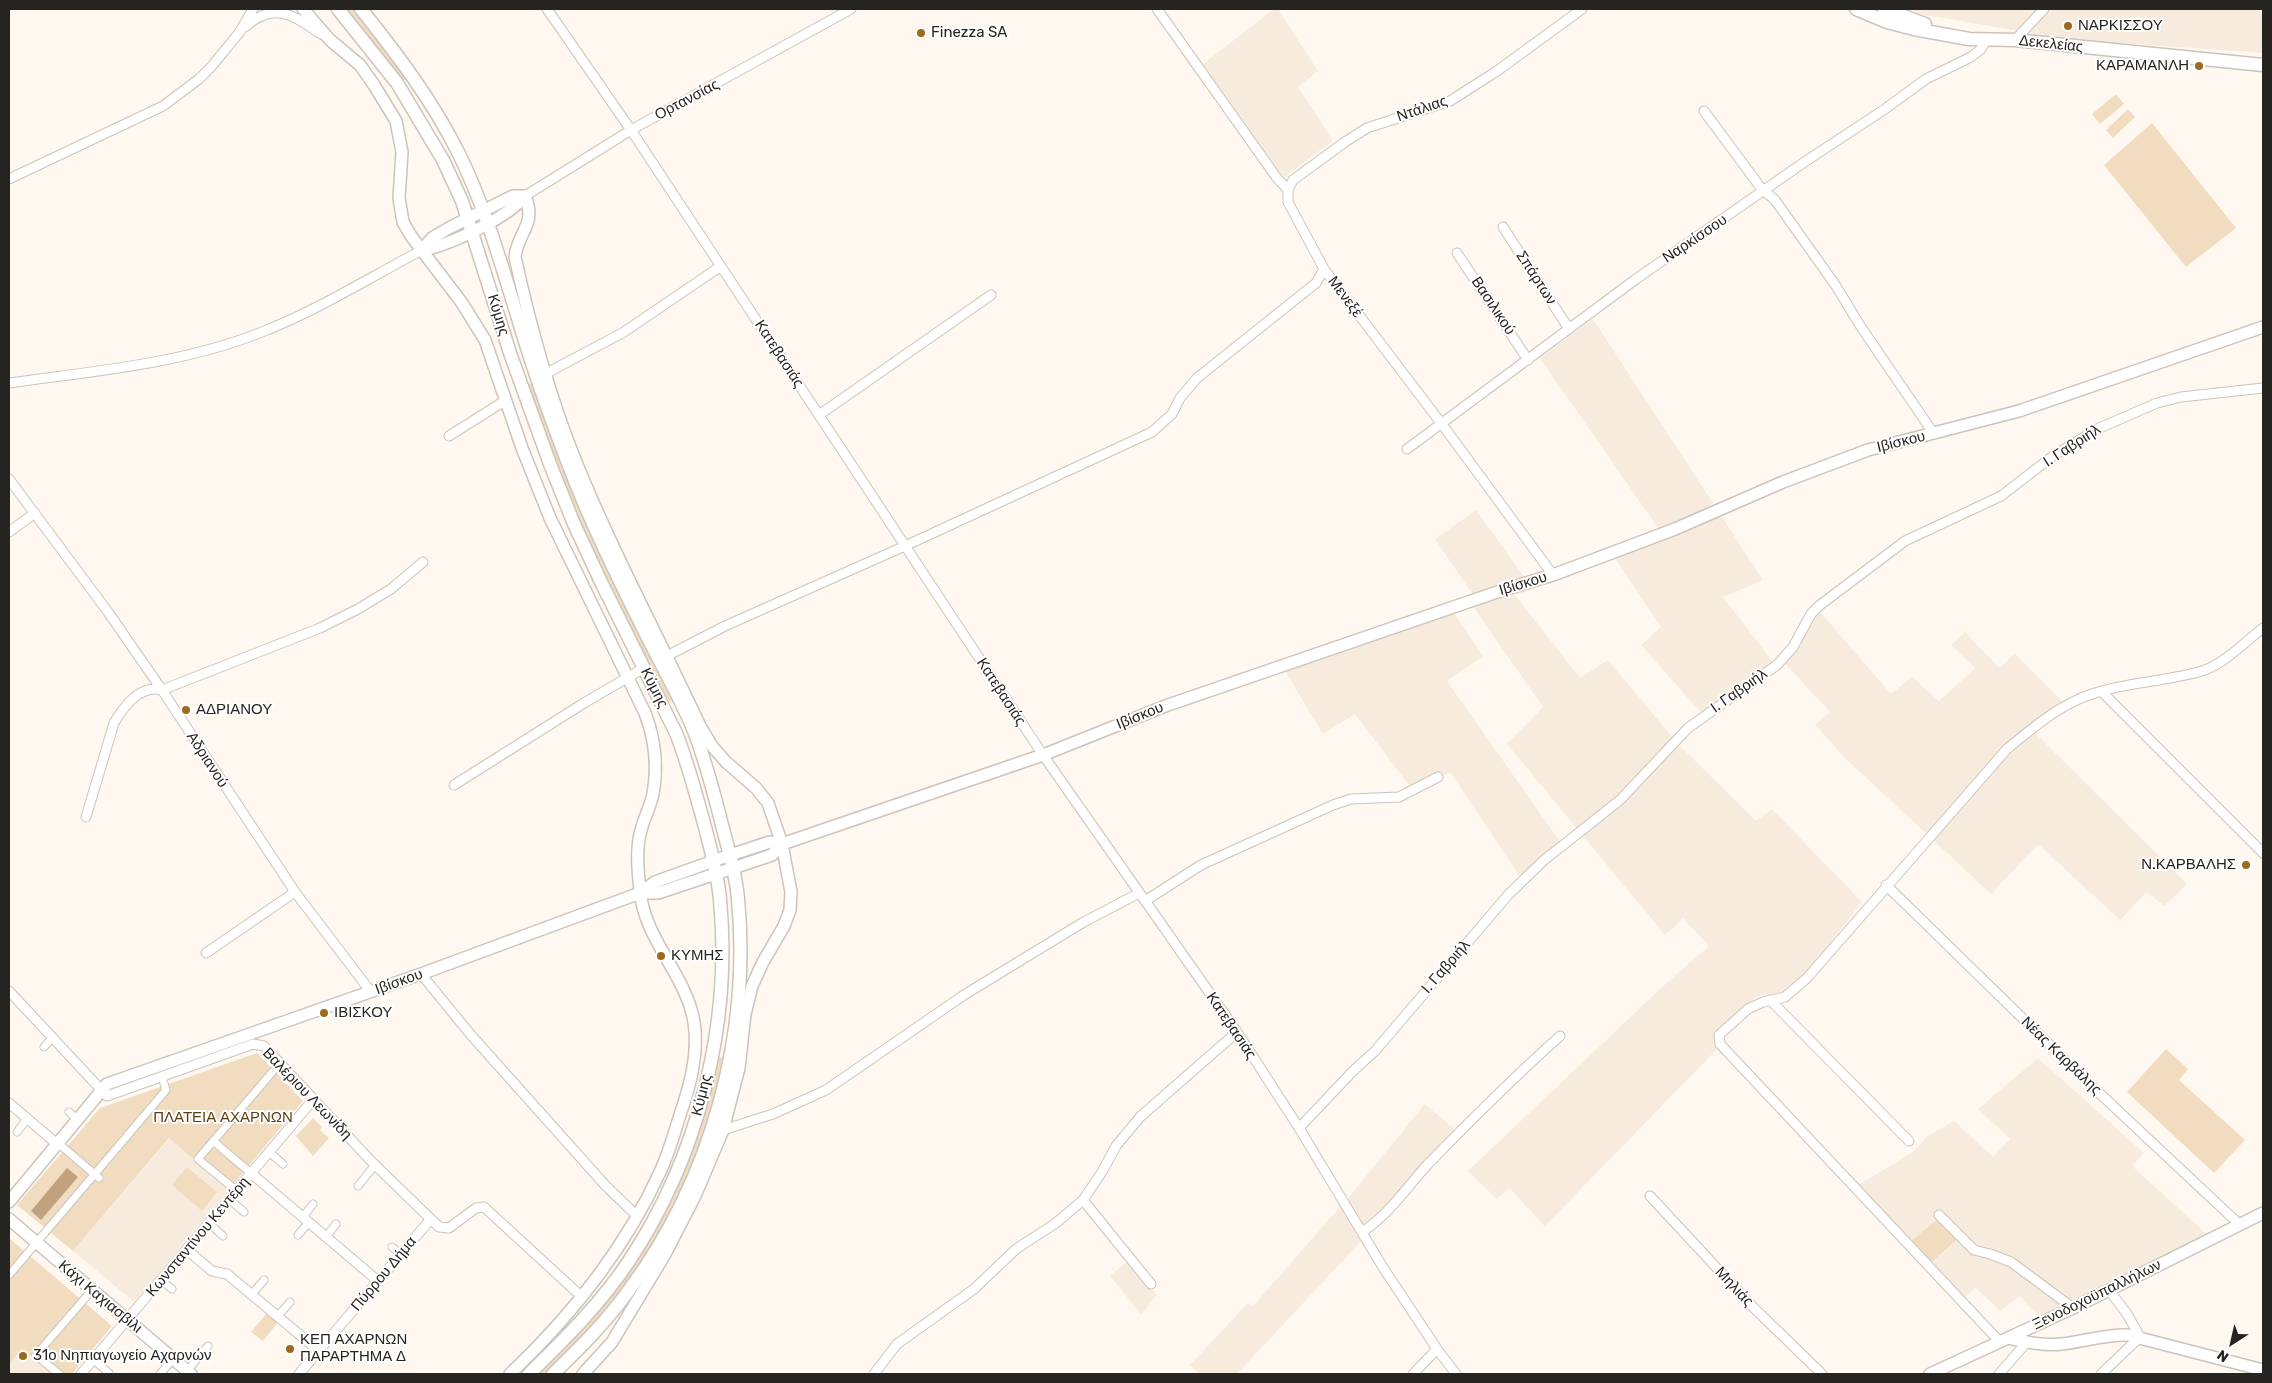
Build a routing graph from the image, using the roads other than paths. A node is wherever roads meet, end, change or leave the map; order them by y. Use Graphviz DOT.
graph roads {
  1 [pos="253,9"];
  2 [pos="302,9"];
  3 [pos="338,9"];
  4 [pos="361,9"];
  5 [pos="547,9"];
  6 [pos="851,9"];
  7 [pos="1157,9"];
  8 [pos="1582,9"];
  9 [pos="1856,9"];
  10 [pos="1884,9"];
  11 [pos="2044,9"];
  12 [pos="239,33"];
  13 [pos="1988,38"];
  14 [pos="330,40"];
  15 [pos="2015,40"];
  16 [pos="2263,65"];
  17 [pos="1704,111"];
  18 [pos="631,130"];
  19 [pos="9,179"];
  20 [pos="1288,190"];
  21 [pos="1766,191"];
  22 [pos="525,196"];
  23 [pos="485,217"];
  24 [pos="470,225"];
  25 [pos="1503,227"];
  26 [pos="422,250"];
  27 [pos="1457,253"];
  28 [pos="721,266"];
  29 [pos="1324,269"];
  30 [pos="991,295"];
  31 [pos="2263,327"];
  32 [pos="1569,329"];
  33 [pos="1528,360"];
  34 [pos="546,374"];
  35 [pos="9,383"];
  36 [pos="2263,388"];
  37 [pos="506,400"];
  38 [pos="819,414"];
  39 [pos="1441,423"];
  40 [pos="1934,434"];
  41 [pos="449,436"];
  42 [pos="1407,449"];
  43 [pos="9,479"];
  44 [pos="35,513"];
  45 [pos="9,532"];
  46 [pos="905,546"];
  47 [pos="423,562"];
  48 [pos="1552,576"];
  49 [pos="2263,628"];
  50 [pos="667,656"];
  51 [pos="644,668"];
  52 [pos="628,677"];
  53 [pos="162,690"];
  54 [pos="2101,692"];
  55 [pos="1043,755"];
  56 [pos="1438,777"];
  57 [pos="454,785"];
  58 [pos="86,817"];
  59 [pos="782,844"];
  60 [pos="2263,853"];
  61 [pos="730,855"];
  62 [pos="716,867"];
  63 [pos="734,868"];
  64 [pos="1886,885"];
  65 [pos="294,892"];
  66 [pos="640,893"];
  67 [pos="1140,893"];
  68 [pos="1145,901"];
  69 [pos="206,953"];
  70 [pos="421,974"];
  71 [pos="9,991"];
  72 [pos="372,992"];
  73 [pos="1770,1000"];
  74 [pos="1237,1032"];
  75 [pos="1560,1036"];
  76 [pos="52,1038"];
  77 [pos="44,1047"];
  78 [pos="280,1063"];
  79 [pos="162,1077"];
  80 [pos="102,1091"];
  81 [pos="314,1100"];
  82 [pos="9,1104"];
  83 [pos="68,1112"];
  84 [pos="27,1119"];
  85 [pos="78,1120"];
  86 [pos="1299,1128"];
  87 [pos="723,1130"];
  88 [pos="17,1132"];
  89 [pos="1909,1141"];
  90 [pos="214,1142"];
  91 [pos="58,1144"];
  92 [pos="269,1152"];
  93 [pos="283,1164"];
  94 [pos="374,1165"];
  95 [pos="252,1174"];
  96 [pos="97,1176"];
  97 [pos="358,1186"];
  98 [pos="237,1191"];
  99 [pos="1650,1196"];
  100 [pos="230,1200"];
  101 [pos="1083,1200"];
  102 [pos="9,1202"];
  103 [pos="313,1204"];
  104 [pos="244,1212"];
  105 [pos="2263,1213"];
  106 [pos="1939,1215"];
  107 [pos="637,1216"];
  108 [pos="9,1219"];
  109 [pos="306,1220"];
  110 [pos="430,1220"];
  111 [pos="210,1224"];
  112 [pos="336,1224"];
  113 [pos="2239,1224"];
  114 [pos="1362,1232"];
  115 [pos="298,1235"];
  116 [pos="223,1236"];
  117 [pos="326,1237"];
  118 [pos="36,1242"];
  119 [pos="392,1247"];
  120 [pos="187,1250"];
  121 [pos="401,1254"];
  122 [pos="9,1275"];
  123 [pos="162,1280"];
  124 [pos="264,1280"];
  125 [pos="378,1281"];
  126 [pos="1152,1284"];
  127 [pos="172,1289"];
  128 [pos="92,1290"];
  129 [pos="2109,1290"];
  130 [pos="247,1295"];
  131 [pos="582,1297"];
  132 [pos="290,1302"];
  133 [pos="2073,1308"];
  134 [pos="278,1316"];
  135 [pos="128,1320"];
  136 [pos="2140,1337"];
  137 [pos="2004,1340"];
  138 [pos="2027,1342"];
  139 [pos="208,1346"];
  140 [pos="1437,1349"];
  141 [pos="319,1351"];
  142 [pos="173,1359"];
  143 [pos="94,1360"];
  144 [pos="2263,1370"];
  145 [pos="189,1372"];
  146 [pos="109,1373"];
  147 [pos="59,1374"];
  148 [pos="81,1374"];
  149 [pos="160,1374"];
  150 [pos="299,1374"];
  151 [pos="510,1374"];
  152 [pos="529,1374"];
  153 [pos="554,1374"];
  154 [pos="583,1374"];
  155 [pos="874,1374"];
  156 [pos="1413,1374"];
  157 [pos="1456,1374"];
  158 [pos="1822,1374"];
  159 [pos="1930,1374"];
  160 [pos="1999,1374"];
  161 [pos="2101,1374"];
  1 -- 12 [label="street"];
  2 -- 14 [label="street"];
  3 -- 24 [label="main road, Κύμης"];
  4 -- 23 [label="main road, Κύμης"];
  5 -- 18 [label="street, Κατεβασιάς"];
  6 -- 18 [label="street, Ορτανσίας"];
  7 -- 20 [label="street, Μενεξέ"];
  8 -- 20 [label="street, Ντάλιας"];
  9 -- 13 [label="main road, Δεκελείας"];
  10 -- 13 [label="main road, Δεκελείας"];
  11 -- 15 [label="street"];
  12 -- 14 [label="street"];
  12 -- 19 [label="street"];
  13 -- 15 [label="main road, Δεκελείας"];
  13 -- 21 [label="street, Ναρκίσσου"];
  14 -- 26 [label="street"];
  15 -- 16 [label="main road, Δεκελείας"];
  17 -- 21 [label="street"];
  18 -- 22 [label="street, Ορτανσίας"];
  18 -- 28 [label="street, Κατεβασιάς"];
  20 -- 29 [label="street, Μενεξέ"];
  21 -- 32 [label="street, Ναρκίσσου"];
  21 -- 40 [label="street"];
  22 -- 23 [label="street"];
  22 -- 34 [label="street"];
  23 -- 24 [label="street"];
  23 -- 61 [label="main road, Κύμης"];
  24 -- 26 [label="street"];
  24 -- 51 [label="main road, Κύμης"];
  25 -- 32 [label="street, Σπάρτων"];
  26 -- 35 [label="street"];
  26 -- 37 [label="street"];
  27 -- 33 [label="street, Βασιλικού"];
  28 -- 34 [label="street"];
  28 -- 38 [label="street, Κατεβασιάς"];
  29 -- 39 [label="street, Μενεξέ"];
  29 -- 46 [label="street"];
  30 -- 38 [label="street"];
  31 -- 40 [label="street, Ιβίσκου"];
  32 -- 33 [label="street, Ναρκίσσου"];
  33 -- 39 [label="street, Ναρκίσσου"];
  34 -- 50 [label="street"];
  36 -- 86 [label="street, Ι. Γαβριήλ"];
  37 -- 41 [label="street"];
  37 -- 52 [label="street"];
  38 -- 46 [label="street, Κατεβασιάς"];
  39 -- 42 [label="street, Ναρκίσσου"];
  39 -- 48 [label="street, Μενεξέ"];
  40 -- 48 [label="street, Ιβίσκου"];
  43 -- 44 [label="street, Αδριανού"];
  44 -- 45 [label="street"];
  44 -- 53 [label="street, Αδριανού"];
  46 -- 50 [label="street"];
  46 -- 55 [label="street, Κατεβασιάς"];
  47 -- 53 [label="street"];
  48 -- 55 [label="street, Ιβίσκου"];
  49 -- 54 [label="street"];
  50 -- 59 [label="street"];
  51 -- 52 [label="street"];
  51 -- 62 [label="main road, Κύμης"];
  52 -- 57 [label="street"];
  52 -- 66 [label="street"];
  53 -- 58 [label="street"];
  53 -- 65 [label="street, Αδριανού"];
  54 -- 60 [label="street"];
  54 -- 64 [label="street"];
  55 -- 59 [label="street, Ιβίσκου"];
  55 -- 67 [label="street, Κατεβασιάς"];
  56 -- 68 [label="street"];
  59 -- 61 [label="street, Ιβίσκου"];
  59 -- 63 [label="street, Ιβίσκου"];
  59 -- 87 [label="street"];
  61 -- 62 [label="street, Ιβίσκου"];
  61 -- 63 [label="main road, Κύμης"];
  62 -- 63 [label="street, Ιβίσκου"];
  62 -- 66 [label="street, Ιβίσκου"];
  62 -- 152 [label="main road, Κύμης"];
  63 -- 153 [label="main road, Κύμης"];
  64 -- 73 [label="street"];
  64 -- 113 [label="street, Νέας Καρβάλης"];
  65 -- 69 [label="street"];
  65 -- 72 [label="street, Αδριανού"];
  66 -- 70 [label="street, Ιβίσκου"];
  66 -- 107 [label="street"];
  67 -- 68 [label="street, Κατεβασιάς"];
  67 -- 87 [label="street"];
  68 -- 74 [label="street, Κατεβασιάς"];
  70 -- 72 [label="street, Ιβίσκου"];
  70 -- 107 [label="street"];
  71 -- 76 [label="street"];
  72 -- 80 [label="street, Ιβίσκου"];
  73 -- 89 [label="street"];
  73 -- 137 [label="street"];
  74 -- 86 [label="street, Κατεβασιάς"];
  74 -- 101 [label="street"];
  75 -- 114 [label="street"];
  76 -- 77 [label="street"];
  76 -- 80 [label="street"];
  78 -- 79 [label="street, Βαλέριου Λεωνίδη"];
  78 -- 81 [label="street, Βαλέριου Λεωνίδη"];
  78 -- 90 [label="street"];
  79 -- 80 [label="street, Βαλέριου Λεωνίδη"];
  79 -- 96 [label="street"];
  80 -- 85 [label="street, Ιβίσκου"];
  81 -- 92 [label="street, Κωνσταντίνου Κεντέρη"];
  81 -- 94 [label="street, Βαλέριου Λεωνίδη"];
  82 -- 84 [label="street"];
  83 -- 85 [label="street"];
  84 -- 88 [label="street"];
  84 -- 91 [label="street"];
  85 -- 91 [label="street, Ιβίσκου"];
  86 -- 114 [label="street, Κατεβασιάς"];
  87 -- 154 [label="street"];
  90 -- 95 [label="street"];
  90 -- 98 [label="street"];
  91 -- 96 [label="street"];
  91 -- 102 [label="street, Ιβίσκου"];
  92 -- 93 [label="street"];
  92 -- 95 [label="street, Κωνσταντίνου Κεντέρη"];
  94 -- 97 [label="street"];
  94 -- 110 [label="street, Βαλέριου Λεωνίδη"];
  95 -- 98 [label="street, Κωνσταντίνου Κεντέρη"];
  95 -- 109 [label="street"];
  96 -- 118 [label="street"];
  98 -- 100 [label="street, Κωνσταντίνου Κεντέρη"];
  99 -- 158 [label="street, Μηλιάς"];
  100 -- 104 [label="street"];
  100 -- 111 [label="street, Κωνσταντίνου Κεντέρη"];
  101 -- 126 [label="street"];
  101 -- 155 [label="street"];
  103 -- 109 [label="street"];
  105 -- 113 [label="street, Ξενοδοχοϋπαλλήλων"];
  106 -- 133 [label="street"];
  107 -- 131 [label="street"];
  108 -- 118 [label="street, Κάχι Καχιασβίλι"];
  109 -- 115 [label="street"];
  109 -- 117 [label="street"];
  110 -- 121 [label="street, Πύρρου Δήμα"];
  110 -- 131 [label="street, Βαλέριου Λεωνίδη"];
  111 -- 116 [label="street"];
  111 -- 120 [label="street, Κωνσταντίνου Κεντέρη"];
  112 -- 117 [label="street"];
  113 -- 129 [label="street, Ξενοδοχοϋπαλλήλων"];
  114 -- 140 [label="street, Κατεβασιάς"];
  117 -- 125 [label="street"];
  118 -- 122 [label="street"];
  118 -- 128 [label="street, Κάχι Καχιασβίλι"];
  119 -- 121 [label="street"];
  120 -- 123 [label="street, Κωνσταντίνου Κεντέρη"];
  120 -- 130 [label="street"];
  121 -- 125 [label="street, Πύρρου Δήμα"];
  123 -- 127 [label="street"];
  123 -- 135 [label="street, Κωνσταντίνου Κεντέρη"];
  124 -- 130 [label="street"];
  125 -- 141 [label="street, Πύρρου Δήμα"];
  128 -- 135 [label="street, Κάχι Καχιασβίλι"];
  128 -- 147 [label="street"];
  129 -- 133 [label="street, Ξενοδοχοϋπαλλήλων"];
  129 -- 136 [label="street"];
  130 -- 134 [label="street"];
  131 -- 151 [label="street"];
  132 -- 134 [label="street"];
  133 -- 137 [label="street, Ξενοδοχοϋπαλλήλων"];
  134 -- 141 [label="street"];
  135 -- 142 [label="street, Κάχι Καχιασβίλι"];
  135 -- 143 [label="street, Κωνσταντίνου Κεντέρη"];
  136 -- 138 [label="street"];
  136 -- 144 [label="street"];
  136 -- 161 [label="street"];
  137 -- 138 [label="street"];
  137 -- 159 [label="street, Ξενοδοχοϋπαλλήλων"];
  138 -- 160 [label="street"];
  139 -- 145 [label="street"];
  140 -- 156 [label="street"];
  140 -- 157 [label="street, Κατεβασιάς"];
  141 -- 150 [label="street, Πύρρου Δήμα"];
  142 -- 145 [label="street, Κάχι Καχιασβίλι"];
  142 -- 149 [label="street"];
  143 -- 146 [label="street"];
  143 -- 148 [label="street, Κωνσταντίνου Κεντέρη"];
}
